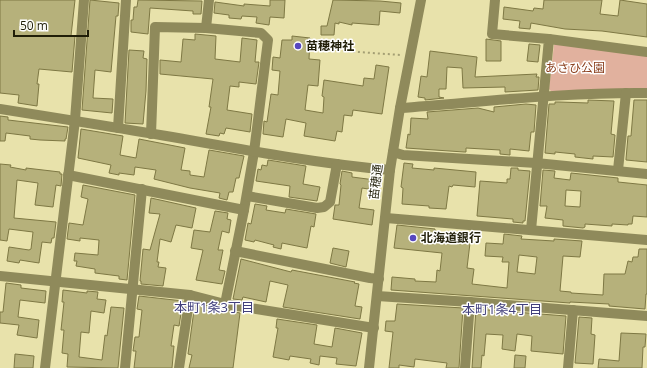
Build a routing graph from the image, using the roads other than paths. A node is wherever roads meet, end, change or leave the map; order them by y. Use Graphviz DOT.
graph roads {
  1 [pos="84,0"];
  2 [pos="126,0"];
  3 [pos="209,0"];
  4 [pos="421,0"];
  5 [pos="495,0"];
  6 [pos="206,28"];
  7 [pos="549,39"];
  8 [pos="647,52"];
  9 [pos="626,93"];
  10 [pos="647,93"];
  11 [pos="543,97"];
  12 [pos="400,108"];
  13 [pos="0,109"];
  14 [pos="75,120"];
  15 [pos="118,128"];
  16 [pos="150,134"];
  17 [pos="254,152"];
  18 [pos="393,152"];
  19 [pos="536,163"];
  20 [pos="336,164"];
  21 [pos="390,170"];
  22 [pos="618,170"];
  23 [pos="647,174"];
  24 [pos="68,175"];
  25 [pos="142,189"];
  26 [pos="247,196"];
  27 [pos="244,210"];
  28 [pos="386,218"];
  29 [pos="530,230"];
  30 [pos="647,240"];
  31 [pos="235,251"];
  32 [pos="0,276"];
  33 [pos="379,279"];
  34 [pos="55,281"];
  35 [pos="133,288"];
  36 [pos="190,295"];
  37 [pos="377,296"];
  38 [pos="470,302"];
  39 [pos="225,304"];
  40 [pos="572,310"];
  41 [pos="647,316"];
  42 [pos="374,328"];
  43 [pos="45,368"];
  44 [pos="125,368"];
  45 [pos="179,368"];
  46 [pos="370,368"];
  47 [pos="465,368"];
  48 [pos="568,368"];
  1 -- 14 [label="street"];
  2 -- 15 [label="street"];
  3 -- 6 [label="street"];
  4 -- 12 [label="street, 苗穂通"];
  5 -- 7 [label="street"];
  6 -- 16 [label="street"];
  6 -- 17 [label="street"];
  7 -- 8 [label="street"];
  7 -- 11 [label="street"];
  9 -- 10 [label="street"];
  9 -- 11 [label="street"];
  9 -- 22 [label="street"];
  11 -- 12 [label="street"];
  11 -- 19 [label="street"];
  12 -- 18 [label="street, 苗穂通"];
  13 -- 14 [label="street"];
  14 -- 15 [label="street"];
  14 -- 24 [label="street"];
  15 -- 16 [label="street"];
  16 -- 17 [label="street"];
  17 -- 20 [label="street"];
  17 -- 26 [label="street"];
  18 -- 19 [label="street"];
  18 -- 21 [label="street, 苗穂通"];
  19 -- 22 [label="street"];
  19 -- 29 [label="street"];
  20 -- 21 [label="street"];
  20 -- 26 [label="street"];
  21 -- 28 [label="street, 苗穂通"];
  22 -- 23 [label="street"];
  24 -- 25 [label="street"];
  24 -- 34 [label="street"];
  25 -- 27 [label="street"];
  25 -- 35 [label="street"];
  26 -- 27 [label="street"];
  27 -- 31 [label="street"];
  28 -- 29 [label="street"];
  28 -- 33 [label="street, 苗穂通"];
  29 -- 30 [label="street"];
  31 -- 33 [label="street"];
  31 -- 39 [label="street"];
  32 -- 34 [label="street"];
  33 -- 37 [label="street, 苗穂通"];
  34 -- 35 [label="street"];
  34 -- 43 [label="street"];
  35 -- 36 [label="street"];
  35 -- 44 [label="street"];
  36 -- 39 [label="street"];
  36 -- 45 [label="street"];
  37 -- 38 [label="street"];
  37 -- 42 [label="street, 苗穂通"];
  38 -- 40 [label="street"];
  38 -- 47 [label="street"];
  39 -- 42 [label="street"];
  40 -- 41 [label="street"];
  40 -- 48 [label="street"];
  42 -- 46 [label="street, 苗穂通"];
}
